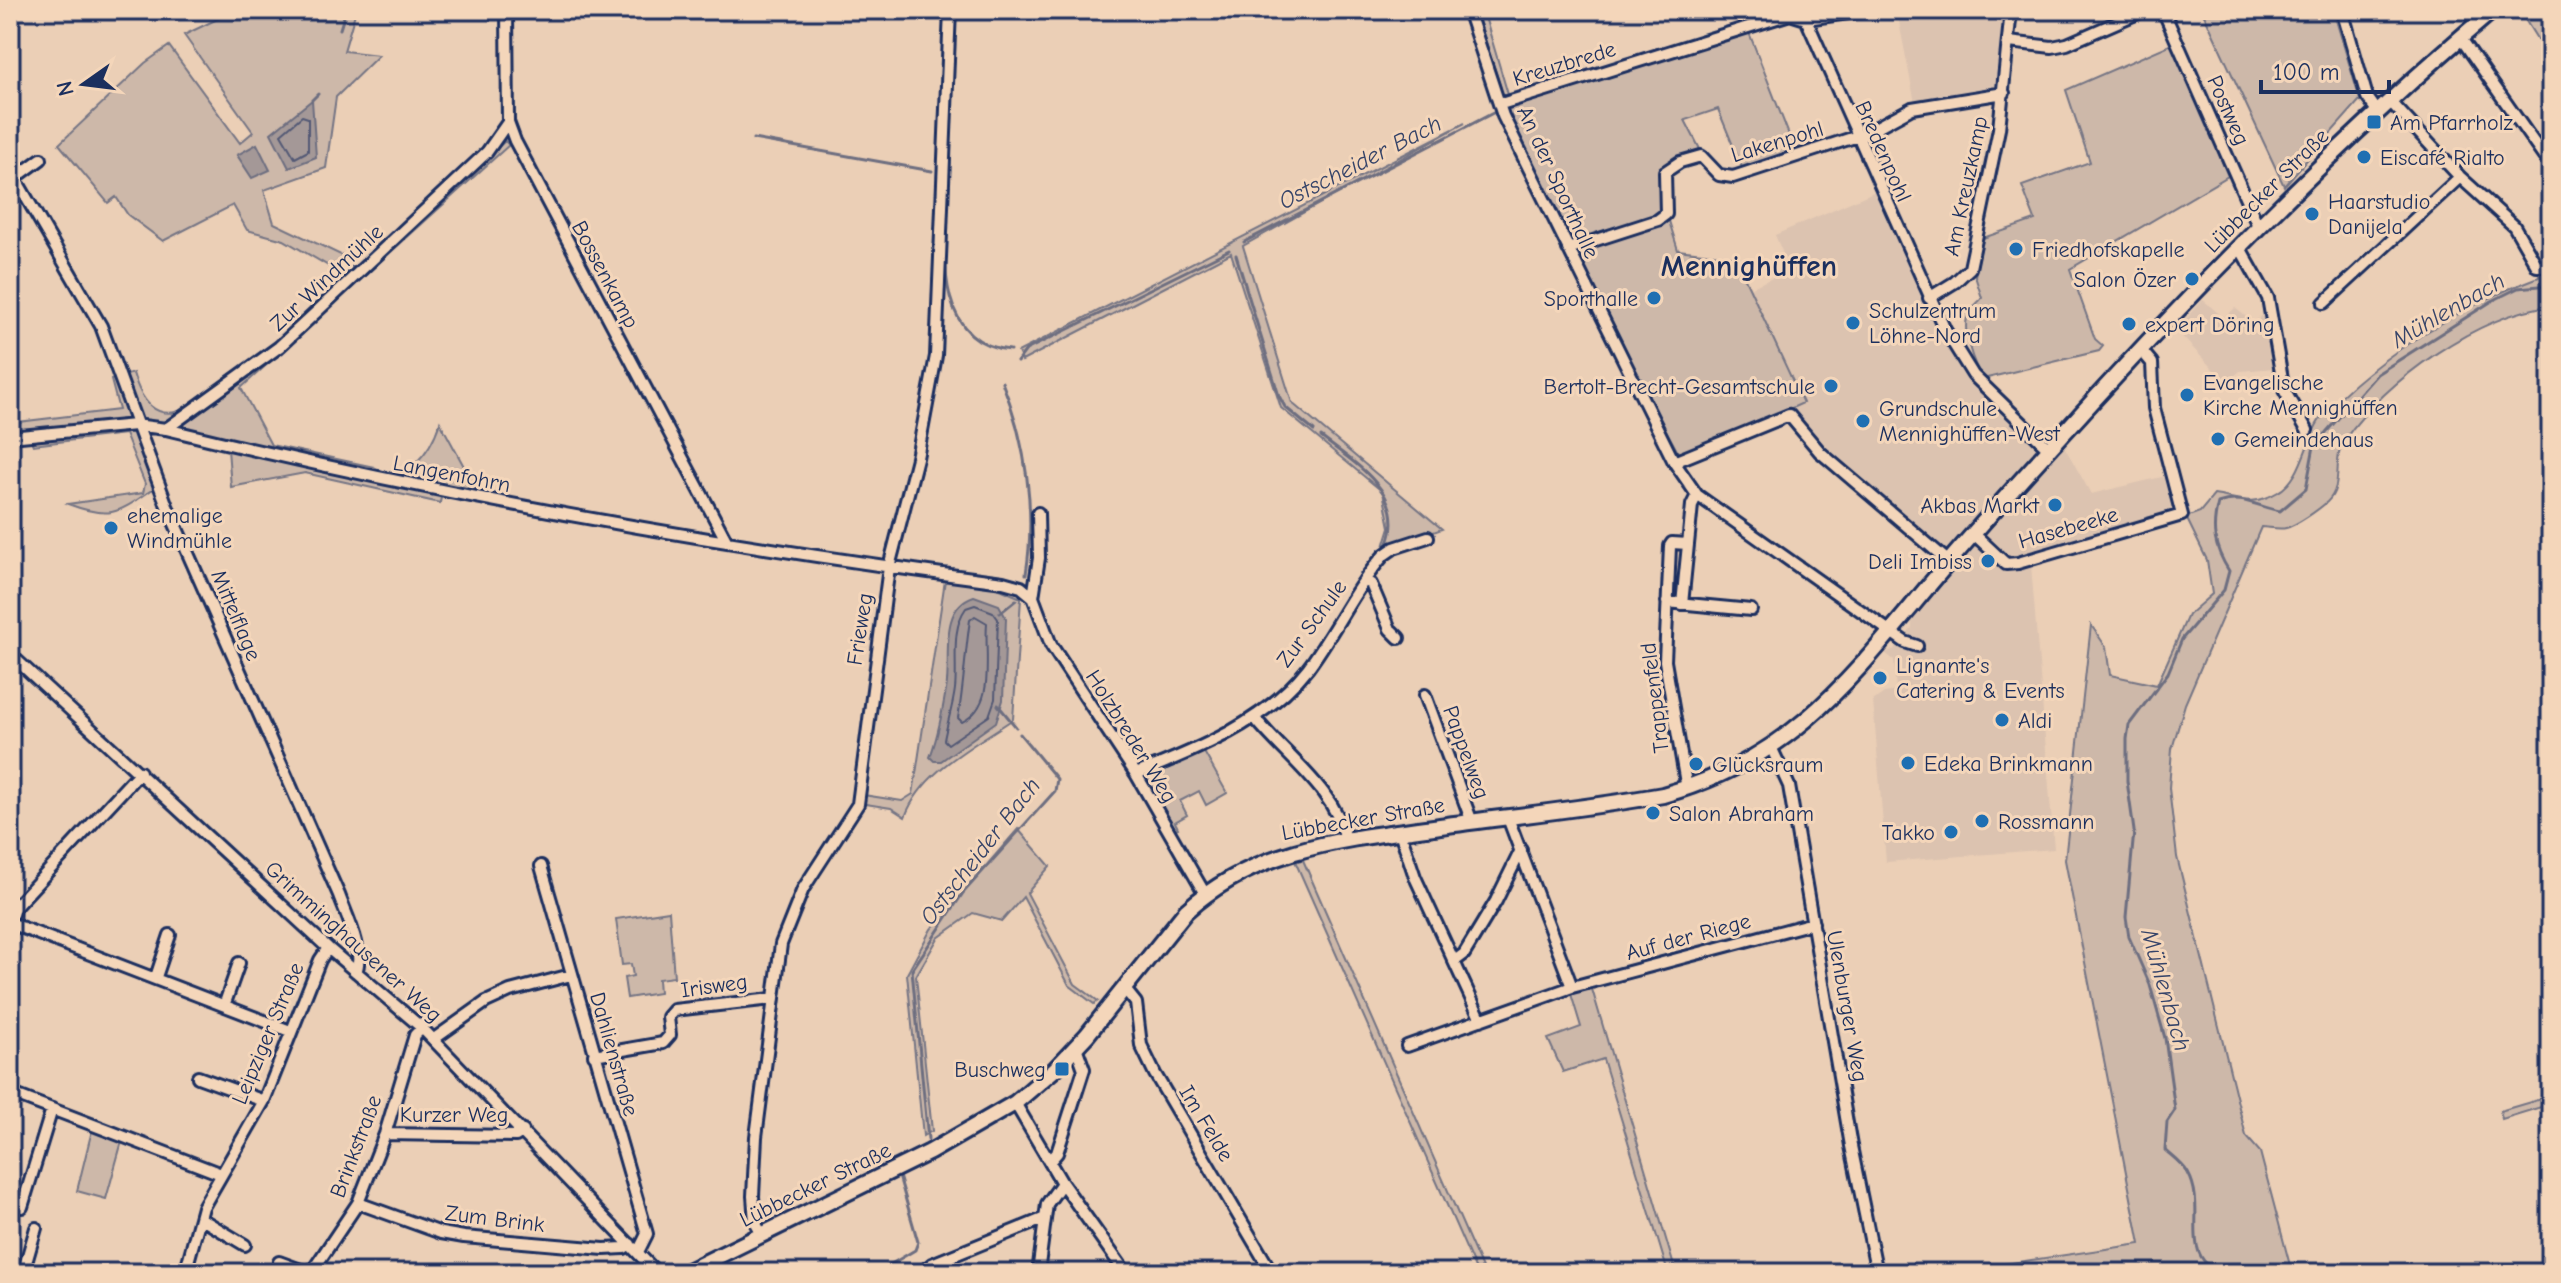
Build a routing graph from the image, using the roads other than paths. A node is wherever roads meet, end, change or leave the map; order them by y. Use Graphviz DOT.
graph roads {
  1 [pos="507,10"];
  2 [pos="950,10"];
  3 [pos="1468,10"];
  4 [pos="1870,10"];
  5 [pos="2011,10"];
  6 [pos="2145,10"];
  7 [pos="2163,10"];
  8 [pos="2342,10"];
  9 [pos="2493,10"];
  10 [pos="1806,19"];
  11 [pos="2460,37"];
  12 [pos="2009,42"];
  13 [pos="2004,93"];
  14 [pos="2389,100"];
  15 [pos="1501,104"];
  16 [pos="2377,111"];
  17 [pos="508,122"];
  18 [pos="1856,137"];
  19 [pos="500,138"];
  20 [pos="515,141"];
  21 [pos="2544,157"];
  22 [pos="41,159"];
  23 [pos="2460,177"];
  24 [pos="2258,226"];
  25 [pos="2239,246"];
  26 [pos="1568,249"];
  27 [pos="2551,266"];
  28 [pos="1929,298"];
  29 [pos="2324,303"];
  30 [pos="2141,350"];
  31 [pos="135,425"];
  32 [pos="166,429"];
  33 [pos="2307,430"];
  34 [pos="10,437"];
  35 [pos="2050,450"];
  36 [pos="1674,462"];
  37 [pos="1697,495"];
  38 [pos="1038,513"];
  39 [pos="1973,533"];
  40 [pos="1428,537"];
  41 [pos="726,540"];
  42 [pos="1688,544"];
  43 [pos="1949,562"];
  44 [pos="889,567"];
  45 [pos="1366,581"];
  46 [pos="1033,597"];
  47 [pos="1667,602"];
  48 [pos="1682,604"];
  49 [pos="1751,610"];
  50 [pos="1892,629"];
  51 [pos="1399,638"];
  52 [pos="1917,646"];
  53 [pos="10,654"];
  54 [pos="1425,695"];
  55 [pos="1254,717"];
  56 [pos="1772,749"];
  57 [pos="140,772"];
  58 [pos="1136,774"];
  59 [pos="1687,789"];
  60 [pos="1508,818"];
  61 [pos="1472,822"];
  62 [pos="1400,832"];
  63 [pos="1346,840"];
  64 [pos="1521,850"];
  65 [pos="541,866"];
  66 [pos="1205,894"];
  67 [pos="10,922"];
  68 [pos="1813,923"];
  69 [pos="170,935"];
  70 [pos="328,948"];
  71 [pos="1456,960"];
  72 [pos="239,963"];
  73 [pos="356,972"];
  74 [pos="571,975"];
  75 [pos="156,977"];
  76 [pos="1572,987"];
  77 [pos="1124,988"];
  78 [pos="772,999"];
  79 [pos="225,1003"];
  80 [pos="1481,1020"];
  81 [pos="422,1028"];
  82 [pos="290,1031"];
  83 [pos="434,1039"];
  84 [pos="1407,1046"];
  85 [pos="1076,1047"];
  86 [pos="594,1055"];
  87 [pos="198,1077"];
  88 [pos="10,1093"];
  89 [pos="264,1101"];
  90 [pos="1015,1103"];
  91 [pos="52,1109"];
  92 [pos="523,1131"];
  93 [pos="385,1134"];
  94 [pos="1050,1161"];
  95 [pos="221,1174"];
  96 [pos="1062,1183"];
  97 [pos="358,1203"];
  98 [pos="22,1207"];
  99 [pos="200,1218"];
  100 [pos="1043,1219"];
  101 [pos="36,1228"];
  102 [pos="762,1235"];
  103 [pos="245,1245"];
  104 [pos="634,1248"];
  105 [pos="279,1262"];
  106 [pos="1876,1270"];
  107 [pos="23,1273"];
  108 [pos="185,1273"];
  109 [pos="310,1273"];
  110 [pos="657,1273"];
  111 [pos="684,1273"];
  112 [pos="921,1273"];
  113 [pos="1038,1273"];
  114 [pos="1126,1273"];
  115 [pos="1272,1273"];
  116 [pos="1855,1273"];
  1 -- 17 [label="street, Bossenkamp"];
  2 -- 44 [label="street, Frieweg"];
  3 -- 15 [label="street, An der Sporthalle"];
  4 -- 10 [label="street, Kreuzbrede"];
  5 -- 12 [label="street, Am Kreuzkamp"];
  6 -- 12 [label="street"];
  7 -- 24 [label="street, Postweg"];
  8 -- 16 [label="street"];
  9 -- 11 [label="main road, Lübbecker Straße"];
  10 -- 15 [label="street, Kreuzbrede"];
  10 -- 18 [label="street, Bredenpohl"];
  11 -- 14 [label="main road, Lübbecker Straße"];
  11 -- 21 [label="street"];
  12 -- 13 [label="street, Am Kreuzkamp"];
  13 -- 18 [label="street, Lakenpohl"];
  13 -- 28 [label="street, Am Kreuzkamp"];
  14 -- 16 [label="main road, Lübbecker Straße"];
  14 -- 23 [label="street"];
  15 -- 26 [label="street, An der Sporthalle"];
  16 -- 24 [label="main road, Lübbecker Straße"];
  17 -- 19 [label="street, Zur Windmühle"];
  17 -- 20 [label="street, Bossenkamp"];
  18 -- 26 [label="street, Lakenpohl"];
  18 -- 28 [label="street, Bredenpohl"];
  19 -- 20 [label="street"];
  19 -- 32 [label="street, Zur Windmühle"];
  20 -- 41 [label="street, Bossenkamp"];
  22 -- 31 [label="street, Mittelflage"];
  23 -- 27 [label="street"];
  23 -- 29 [label="street"];
  24 -- 25 [label="main road, Lübbecker Straße"];
  25 -- 30 [label="main road, Lübbecker Straße"];
  25 -- 33 [label="street"];
  26 -- 36 [label="street, An der Sporthalle"];
  28 -- 35 [label="street"];
  30 -- 35 [label="main road, Lübbecker Straße"];
  30 -- 39 [label="street, Hasebeeke"];
  31 -- 32 [label="street, Langenfohrn"];
  31 -- 34 [label="street, Langenfohrn"];
  31 -- 73 [label="street, Mittelflage"];
  32 -- 41 [label="street, Langenfohrn"];
  35 -- 39 [label="main road, Lübbecker Straße"];
  36 -- 37 [label="street, An der Sporthalle"];
  36 -- 43 [label="street"];
  37 -- 42 [label="street"];
  37 -- 50 [label="street, An der Sporthalle"];
  38 -- 46 [label="street, Holzbreder Weg"];
  39 -- 43 [label="main road, Lübbecker Straße"];
  40 -- 45 [label="street, Zur Schule"];
  41 -- 44 [label="street, Langenfohrn"];
  42 -- 47 [label="street, Trappenfeld"];
  42 -- 48 [label="street"];
  43 -- 50 [label="main road, Lübbecker Straße"];
  44 -- 46 [label="street"];
  44 -- 78 [label="street, Frieweg"];
  45 -- 51 [label="street"];
  45 -- 55 [label="street, Zur Schule"];
  46 -- 58 [label="street, Holzbreder Weg"];
  47 -- 48 [label="street"];
  47 -- 59 [label="street, Trappenfeld"];
  48 -- 49 [label="street"];
  50 -- 52 [label="street"];
  50 -- 56 [label="main road, Lübbecker Straße"];
  53 -- 57 [label="street, Grimminghausener Weg"];
  54 -- 61 [label="street, Pappelweg"];
  55 -- 58 [label="street, Zur Schule"];
  55 -- 63 [label="street"];
  56 -- 59 [label="main road, Lübbecker Straße"];
  56 -- 68 [label="street, Ulenburger Weg"];
  57 -- 67 [label="street"];
  57 -- 70 [label="street, Grimminghausener Weg"];
  58 -- 66 [label="street, Holzbreder Weg"];
  59 -- 60 [label="main road, Lübbecker Straße"];
  60 -- 61 [label="main road, Lübbecker Straße"];
  60 -- 64 [label="street"];
  61 -- 62 [label="main road, Lübbecker Straße"];
  62 -- 63 [label="main road, Lübbecker Straße"];
  62 -- 71 [label="street"];
  63 -- 66 [label="main road, Lübbecker Straße"];
  64 -- 71 [label="street"];
  64 -- 76 [label="street"];
  65 -- 74 [label="street, Dahlienstraße"];
  66 -- 77 [label="main road, Lübbecker Straße"];
  67 -- 75 [label="street"];
  68 -- 76 [label="street, Auf der Riege"];
  68 -- 106 [label="street, Ulenburger Weg"];
  69 -- 75 [label="street"];
  70 -- 73 [label="street, Grimminghausener Weg"];
  70 -- 82 [label="street, Leipziger Straße"];
  71 -- 80 [label="street"];
  72 -- 79 [label="street"];
  73 -- 81 [label="street, Grimminghausener Weg"];
  74 -- 83 [label="street"];
  74 -- 86 [label="street, Dahlienstraße"];
  75 -- 79 [label="street"];
  76 -- 80 [label="street, Auf der Riege"];
  77 -- 85 [label="main road, Lübbecker Straße"];
  77 -- 115 [label="street, Im Felde"];
  78 -- 86 [label="street, Irisweg"];
  78 -- 102 [label="street, Frieweg"];
  79 -- 82 [label="street"];
  80 -- 84 [label="street, Auf der Riege"];
  81 -- 83 [label="street, Grimminghausener Weg"];
  81 -- 93 [label="street, Brinkstraße"];
  82 -- 89 [label="street, Leipziger Straße"];
  83 -- 92 [label="street, Grimminghausener Weg"];
  85 -- 90 [label="main road, Lübbecker Straße"];
  85 -- 94 [label="street"];
  86 -- 104 [label="street, Dahlienstraße"];
  87 -- 89 [label="street"];
  88 -- 91 [label="street"];
  89 -- 95 [label="street, Leipziger Straße"];
  90 -- 94 [label="street"];
  90 -- 102 [label="main road, Lübbecker Straße"];
  91 -- 95 [label="street"];
  91 -- 98 [label="street"];
  92 -- 93 [label="street, Kurzer Weg"];
  92 -- 104 [label="street, Grimminghausener Weg"];
  93 -- 97 [label="street, Brinkstraße"];
  94 -- 96 [label="street"];
  95 -- 99 [label="street, Leipziger Straße"];
  96 -- 100 [label="street"];
  96 -- 114 [label="street"];
  97 -- 104 [label="street, Zum Brink"];
  97 -- 109 [label="street, Brinkstraße"];
  99 -- 103 [label="street"];
  99 -- 108 [label="street, Leipziger Straße"];
  100 -- 112 [label="street"];
  100 -- 113 [label="street"];
  101 -- 107 [label="street"];
  102 -- 111 [label="main road, Lübbecker Straße"];
  104 -- 110 [label="street, Grimminghausener Weg"];
  105 -- 109 [label="street"];
  106 -- 116 [label="street"];
}
